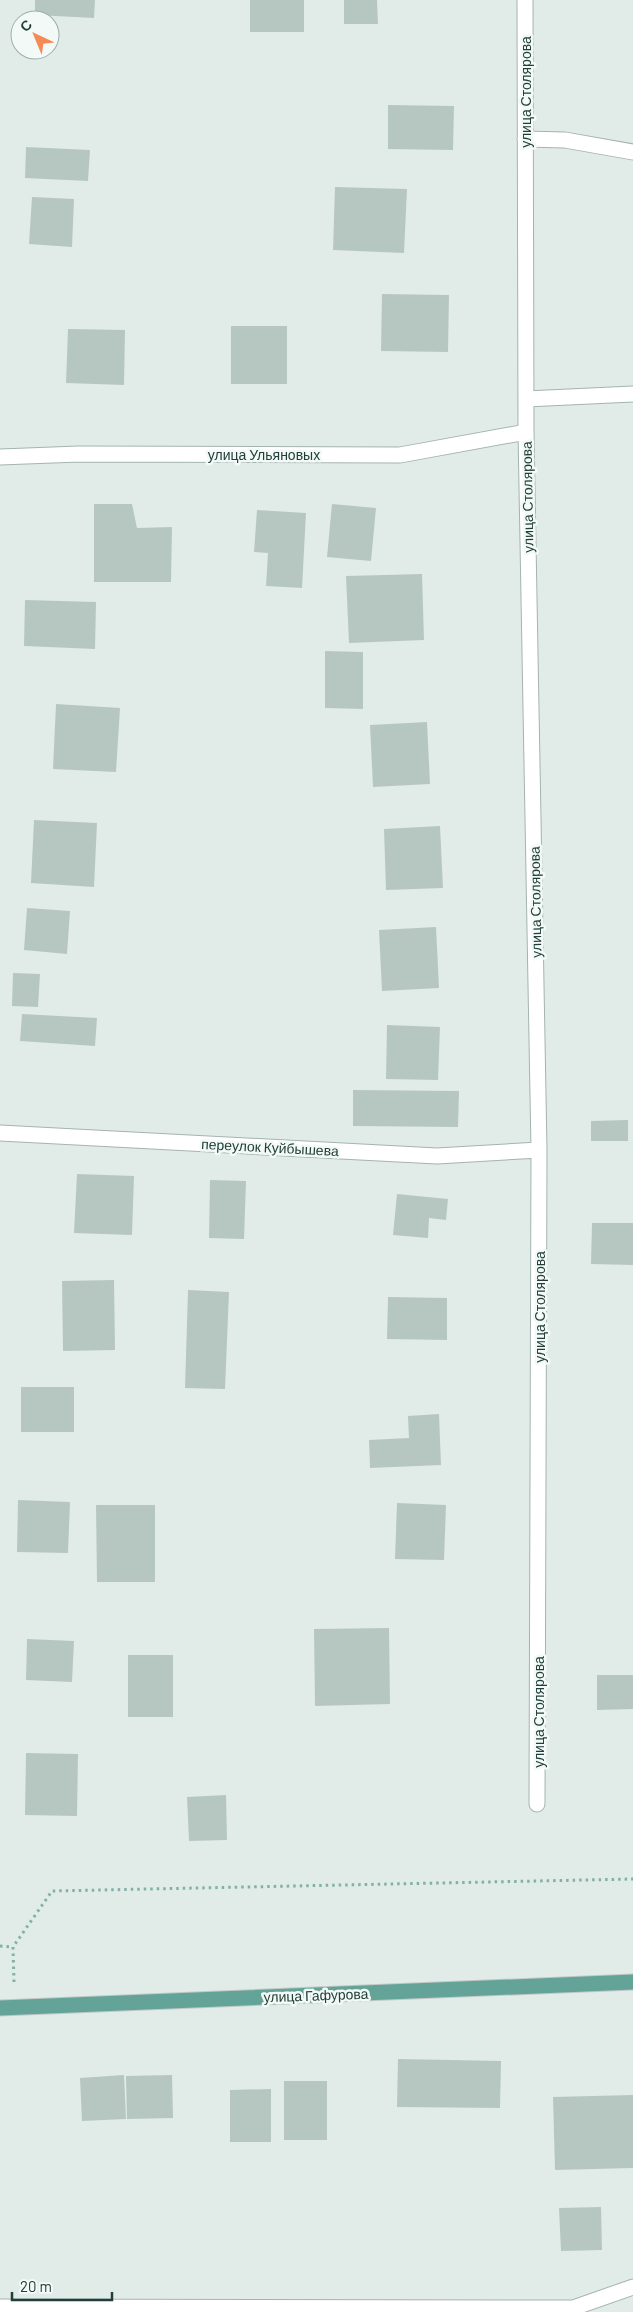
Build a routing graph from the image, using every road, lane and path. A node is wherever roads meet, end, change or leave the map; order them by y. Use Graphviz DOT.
graph roads {
  1 [pos="525,0"];
  2 [pos="525,139"];
  3 [pos="633,152"];
  4 [pos="633,394"];
  5 [pos="526,399"];
  6 [pos="526,432"];
  7 [pos="0,457"];
  8 [pos="0,1133"];
  9 [pos="539,1150"];
  10 [pos="537,1804"];
  11 [pos="633,1879"];
  12 [pos="0,1946"];
  13 [pos="13,1947"];
  14 [pos="633,1982"];
  15 [pos="7,2008"];
  16 [pos="633,2287"];
  17 [pos="0,2307"];
  1 -- 2 [label="street, улица Столярова"];
  2 -- 3 [label="street"];
  2 -- 5 [label="street, улица Столярова"];
  4 -- 5 [label="street"];
  5 -- 6 [label="street, улица Столярова"];
  6 -- 7 [label="street, улица Ульяновых"];
  6 -- 9 [label="street, улица Столярова"];
  8 -- 9 [label="street, переулок Куйбышева"];
  9 -- 10 [label="street, улица Столярова"];
  11 -- 13 [label="path"];
  12 -- 13 [label="path"];
  13 -- 15 [label="path"];
  14 -- 15 [label="main road, улица Гафурова"];
  16 -- 17 [label="street"];
}
